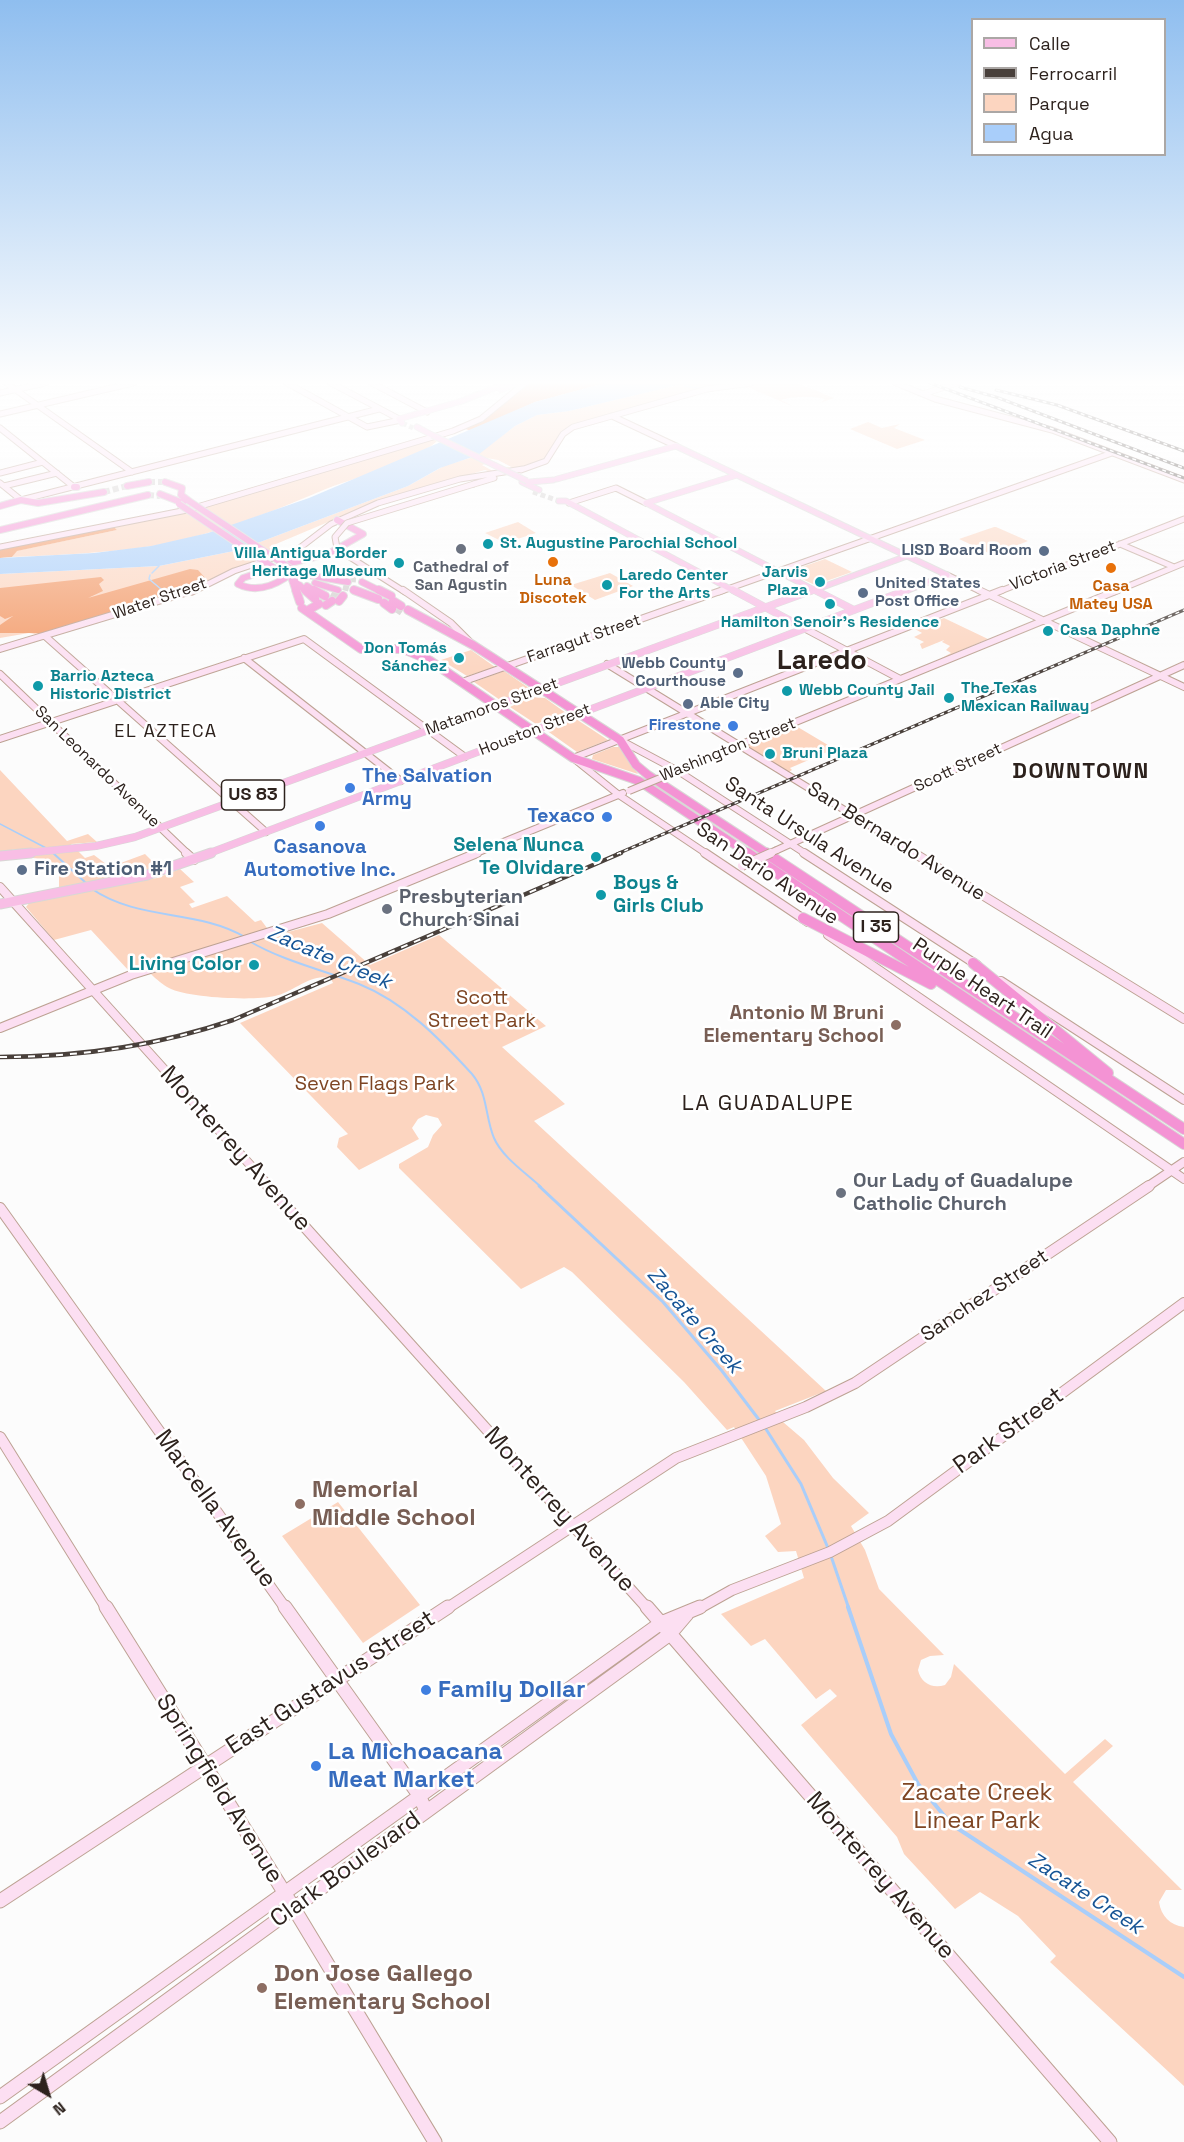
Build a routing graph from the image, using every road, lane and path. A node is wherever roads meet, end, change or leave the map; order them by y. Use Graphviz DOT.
graph roads {
  1 [pos="71,483"];
  2 [pos="95,483"];
  3 [pos="143,483"];
  4 [pos="168,483"];
  5 [pos="278,483"];
  6 [pos="445,483"];
  7 [pos="450,483"];
  8 [pos="479,483"];
  9 [pos="525,483"];
  10 [pos="711,483"];
  11 [pos="754,483"];
  12 [pos="1027,483"];
  13 [pos="476,484"];
  14 [pos="2,485"];
  15 [pos="127,486"];
  16 [pos="78,488"];
  17 [pos="104,492"];
  18 [pos="535,492"];
  19 [pos="96,493"];
  20 [pos="160,495"];
  21 [pos="117,499"];
  22 [pos="21,500"];
  23 [pos="109,501"];
  24 [pos="565,501"];
  25 [pos="184,503"];
  26 [pos="646,503"];
  27 [pos="0,506"];
  28 [pos="341,519"];
  29 [pos="1184,519"];
  30 [pos="0,529"];
  31 [pos="871,538"];
  32 [pos="1120,544"];
  33 [pos="0,547"];
  34 [pos="907,556"];
  35 [pos="1184,563"];
  36 [pos="1174,567"];
  37 [pos="272,568"];
  38 [pos="287,570"];
  39 [pos="778,571"];
  40 [pos="947,575"];
  41 [pos="729,588"];
  42 [pos="814,589"];
  43 [pos="990,595"];
  44 [pos="330,597"];
  45 [pos="395,604"];
  46 [pos="765,607"];
  47 [pos="854,610"];
  48 [pos="428,618"];
  49 [pos="1044,620"];
  50 [pos="450,622"];
  51 [pos="437,627"];
  52 [pos="804,628"];
  53 [pos="45,636"];
  54 [pos="473,645"];
  55 [pos="0,649"];
  56 [pos="847,651"];
  57 [pos="244,658"];
  58 [pos="608,664"];
  59 [pos="1184,664"];
  60 [pos="506,666"];
  61 [pos="0,674"];
  62 [pos="1160,675"];
  63 [pos="900,679"];
  64 [pos="462,682"];
  65 [pos="1184,687"];
  66 [pos="646,688"];
  67 [pos="541,689"];
  68 [pos="116,700"];
  69 [pos="496,705"];
  70 [pos="579,713"];
  71 [pos="687,713"];
  72 [pos="50,722"];
  73 [pos="428,730"];
  74 [pos="534,730"];
  75 [pos="0,739"];
  76 [pos="620,740"];
  77 [pos="739,745"];
  78 [pos="365,753"];
  79 [pos="465,757"];
  80 [pos="573,758"];
  81 [pos="678,771"];
  82 [pos="401,781"];
  83 [pos="619,795"];
  84 [pos="231,802"];
  85 [pos="853,815"];
  86 [pos="160,828"];
  87 [pos="266,832"];
  88 [pos="790,843"];
  89 [pos="0,856"];
  90 [pos="194,860"];
  91 [pos="732,870"];
  92 [pos="0,886"];
  93 [pos="13,900"];
  94 [pos="0,904"];
  95 [pos="803,918"];
  96 [pos="973,963"];
  97 [pos="92,989"];
  98 [pos="1184,1019"];
  99 [pos="0,1028"];
  100 [pos="1020,1035"];
  101 [pos="1184,1100"];
  102 [pos="1143,1102"];
  103 [pos="1184,1129"];
  104 [pos="1180,1141"];
  105 [pos="1184,1162"];
  106 [pos="1171,1170"];
  107 [pos="1184,1179"];
  108 [pos="0,1208"];
  109 [pos="1184,1303"];
  110 [pos="737,1433"];
  111 [pos="0,1437"];
  112 [pos="571,1525"];
  113 [pos="830,1552"];
  114 [pos="688,1614"];
  115 [pos="661,1623"];
  116 [pos="670,1634"];
  117 [pos="338,1679"];
  118 [pos="205,1765"];
  119 [pos="419,1795"];
  120 [pos="426,1812"];
  121 [pos="284,1892"];
  122 [pos="0,1901"];
  123 [pos="294,1908"];
  124 [pos="0,2097"];
  125 [pos="0,2122"];
  126 [pos="435,2142"];
  127 [pos="1110,2142"];
  1 -- 16 [label="main road"];
  2 -- 16 [label="main road"];
  3 -- 15 [label="highway"];
  4 -- 25 [label="highway"];
  5 -- 33 [label="main road"];
  6 -- 28 [label="main road, Water Street"];
  7 -- 28 [label="main road, Water Street"];
  8 -- 13 [label="main road, Santa Ursula Avenue"];
  9 -- 18 [label="main road"];
  10 -- 26 [label="main road"];
  11 -- 31 [label="main road"];
  12 -- 31 [label="main road, Farragut Street"];
  13 -- 50 [label="main road, Santa Ursula Avenue, bridge"];
  14 -- 22 [label="main road"];
  16 -- 19 [label="highway"];
  16 -- 22 [label="main road"];
  17 -- 19 [label="highway"];
  19 -- 22 [label="highway"];
  20 -- 25 [label="highway"];
  21 -- 30 [label="highway"];
  22 -- 27 [label="highway"];
  23 -- 30 [label="highway"];
  24 -- 26 [label="main road"];
  24 -- 41 [label="main road"];
  25 -- 38 [label="highway, bridge"];
  25 -- 38 [label="highway, bridge"];
  26 -- 39 [label="main road"];
  28 -- 38 [label="highway"];
  28 -- 53 [label="main road, Water Street"];
  29 -- 32 [label="main road, Victoria Street"];
  31 -- 34 [label="main road"];
  31 -- 39 [label="main road, Farragut Street"];
  32 -- 36 [label="main road"];
  32 -- 43 [label="main road, Victoria Street"];
  34 -- 40 [label="main road"];
  34 -- 42 [label="main road, Matamoros Street"];
  35 -- 36 [label="main road, Washington Street"];
  36 -- 49 [label="main road, Washington Street"];
  37 -- 38 [label="highway"];
  38 -- 44 [label="highway"];
  38 -- 44 [label="highway"];
  38 -- 44 [label="highway"];
  38 -- 44 [label="highway"];
  38 -- 44 [label="highway"];
  39 -- 41 [label="main road, Farragut Street"];
  39 -- 42 [label="main road"];
  40 -- 43 [label="main road"];
  40 -- 47 [label="main road, Houston Street"];
  41 -- 46 [label="main road"];
  41 -- 60 [label="main road, Farragut Street"];
  42 -- 46 [label="main road, Matamoros Street"];
  42 -- 47 [label="main road"];
  43 -- 49 [label="main road"];
  43 -- 56 [label="main road, Victoria Street"];
  44 -- 45 [label="highway"];
  44 -- 45 [label="highway"];
  44 -- 64 [label="highway, San Dario Avenue"];
  45 -- 48 [label="highway"];
  45 -- 51 [label="highway"];
  45 -- 51 [label="highway"];
  46 -- 52 [label="main road"];
  46 -- 58 [label="main road, Matamoros Street"];
  47 -- 52 [label="main road, Houston Street"];
  48 -- 50 [label="highway"];
  48 -- 51 [label="highway"];
  49 -- 62 [label="main road"];
  49 -- 63 [label="main road, Washington Street"];
  50 -- 54 [label="main road, Santa Ursula Avenue"];
  51 -- 54 [label="highway, Santa Ursula Avenue"];
  52 -- 56 [label="main road"];
  52 -- 66 [label="main road, Houston Street"];
  53 -- 55 [label="main road, Water Street"];
  53 -- 68 [label="main road"];
  54 -- 60 [label="highway, Santa Ursula Avenue"];
  56 -- 63 [label="main road"];
  56 -- 71 [label="main road, Victoria Street"];
  57 -- 68 [label="main road"];
  57 -- 73 [label="main road"];
  57 -- 78 [label="main road"];
  58 -- 66 [label="main road, San Bernardo Avenue"];
  58 -- 67 [label="main road, Matamoros Street"];
  59 -- 62 [label="main road, Scott Street"];
  60 -- 64 [label="main road, Farragut Street"];
  60 -- 67 [label="highway, Santa Ursula Avenue"];
  61 -- 72 [label="main road, San Leonardo Avenue"];
  62 -- 65 [label="main road"];
  62 -- 85 [label="main road, Scott Street"];
  63 -- 77 [label="main road, Washington Street"];
  64 -- 69 [label="highway, San Dario Avenue"];
  66 -- 70 [label="main road, Houston Street"];
  66 -- 71 [label="main road, San Bernardo Avenue"];
  67 -- 69 [label="main road, Matamoros Street / US 83"];
  67 -- 70 [label="highway, Santa Ursula Avenue"];
  68 -- 72 [label="main road"];
  68 -- 84 [label="main road"];
  69 -- 73 [label="main road, Matamoros Street / US 83"];
  69 -- 74 [label="highway, San Dario Avenue"];
  70 -- 74 [label="main road, Houston Street"];
  70 -- 76 [label="highway, Santa Ursula Avenue"];
  71 -- 76 [label="main road, Victoria Street"];
  71 -- 77 [label="main road, San Bernardo Avenue"];
  72 -- 75 [label="main road"];
  72 -- 86 [label="main road, San Leonardo Avenue"];
  73 -- 78 [label="main road, Matamoros Street / US 83"];
  73 -- 79 [label="main road"];
  74 -- 79 [label="main road, Houston Street / US 83"];
  74 -- 80 [label="highway, San Dario Avenue"];
  76 -- 80 [label="main road, Victoria Street"];
  76 -- 81 [label="main road, Santa Ursula Avenue"];
  76 -- 102 [label="highway, Purple Heart Trail / I 35"];
  77 -- 81 [label="main road, Washington Street"];
  77 -- 85 [label="main road, San Bernardo Avenue"];
  78 -- 82 [label="main road"];
  78 -- 84 [label="main road, Matamoros Street / US 83"];
  79 -- 82 [label="main road, Houston Street / US 83"];
  80 -- 83 [label="main road, San Dario Avenue"];
  80 -- 100 [label="highway, Purple Heart Trail / I 35"];
  81 -- 83 [label="main road, Washington Street, bridge"];
  81 -- 88 [label="main road, Santa Ursula Avenue"];
  82 -- 87 [label="main road, Houston Street / US 83"];
  83 -- 91 [label="main road, San Dario Avenue"];
  83 -- 97 [label="main road, Washington Street"];
  84 -- 86 [label="main road, Matamoros Street / US 83"];
  84 -- 87 [label="main road"];
  85 -- 88 [label="main road, Scott Street"];
  85 -- 98 [label="main road, San Bernardo Avenue"];
  86 -- 89 [label="main road, Matamoros Street / US 83"];
  86 -- 90 [label="main road, San Leonardo Avenue"];
  87 -- 90 [label="main road, Houston Street / US 83"];
  88 -- 91 [label="main road, Scott Street, bridge"];
  88 -- 96 [label="main road, Santa Ursula Avenue"];
  90 -- 93 [label="main road, Houston Street / US 83"];
  91 -- 95 [label="main road, San Dario Avenue"];
  92 -- 93 [label="main road, Monterrey Avenue"];
  93 -- 94 [label="main road, US 83"];
  93 -- 97 [label="main road, Monterrey Avenue"];
  95 -- 100 [label="highway"];
  95 -- 106 [label="main road, San Dario Avenue"];
  96 -- 101 [label="main road, Santa Ursula Avenue"];
  96 -- 102 [label="highway"];
  97 -- 99 [label="main road, Washington Street"];
  97 -- 112 [label="main road, Monterrey Avenue"];
  100 -- 104 [label="highway, Purple Heart Trail / I 35"];
  102 -- 103 [label="highway, Purple Heart Trail / I 35"];
  105 -- 106 [label="main road, Sanchez Street"];
  106 -- 107 [label="main road, San Dario Avenue"];
  106 -- 110 [label="main road, Sanchez Street"];
  108 -- 117 [label="main road, Marcella Avenue"];
  109 -- 113 [label="main road, Park Street"];
  110 -- 112 [label="main road, East Gustavus Street"];
  111 -- 118 [label="main road, Springfield Avenue"];
  112 -- 115 [label="main road, Monterrey Avenue"];
  112 -- 117 [label="main road, East Gustavus Street"];
  113 -- 114 [label="main road, Clark Boulevard"];
  114 -- 115 [label="main road, Clark Boulevard"];
  114 -- 116 [label="main road, Clark Boulevard"];
  115 -- 116 [label="main road, Monterrey Avenue"];
  115 -- 119 [label="main road, Clark Boulevard"];
  116 -- 120 [label="main road, Clark Boulevard"];
  116 -- 127 [label="main road, Monterrey Avenue"];
  117 -- 118 [label="main road, East Gustavus Street"];
  117 -- 119 [label="main road, Marcella Avenue"];
  118 -- 121 [label="main road, Springfield Avenue"];
  118 -- 122 [label="main road, East Gustavus Street"];
  119 -- 120 [label="main road, Marcella Avenue"];
  119 -- 121 [label="main road, Clark Boulevard"];
  120 -- 123 [label="main road, Clark Boulevard"];
  121 -- 123 [label="main road, Springfield Avenue"];
  121 -- 124 [label="main road, Clark Boulevard"];
  123 -- 125 [label="main road, Clark Boulevard"];
  123 -- 126 [label="main road, Springfield Avenue"];
}
